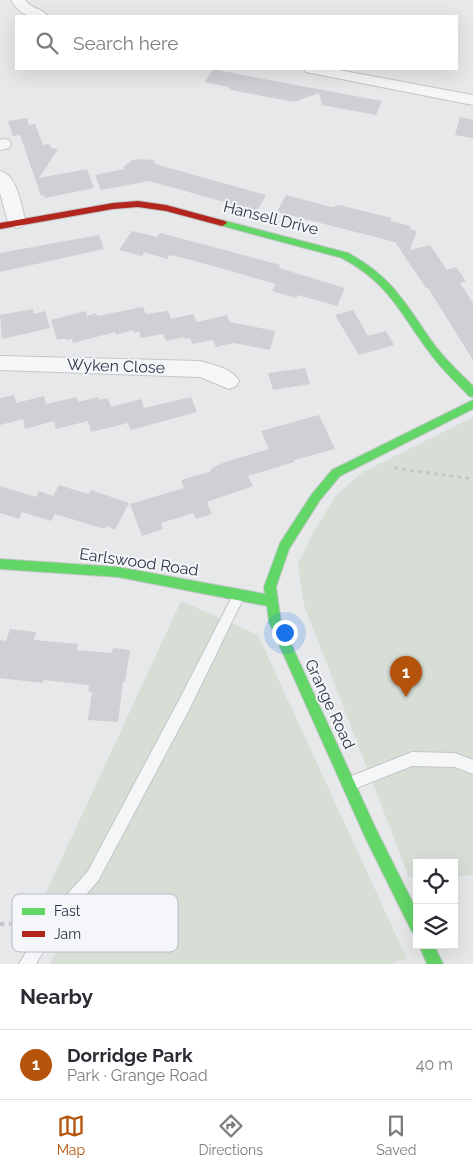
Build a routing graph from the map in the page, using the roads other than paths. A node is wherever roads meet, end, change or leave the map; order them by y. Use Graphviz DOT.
graph roads {
  1 [pos="18,0"];
  2 [pos="35,15"];
  3 [pos="316,70"];
  4 [pos="473,100"];
  5 [pos="0,176"];
  6 [pos="17,222"];
  7 [pos="0,226"];
  8 [pos="0,363"];
  9 [pos="229,381"];
  10 [pos="473,393"];
  11 [pos="473,404"];
  12 [pos="0,564"];
  13 [pos="239,595"];
  14 [pos="272,601"];
  15 [pos="473,768"];
  16 [pos="349,784"];
  17 [pos="77,894"];
  18 [pos="413,919"];
  19 [pos="428,949"];
  20 [pos="34,952"];
  21 [pos="27,964"];
  22 [pos="435,964"];
  1 -- 2 [label="street"];
  3 -- 4 [label="street"];
  5 -- 6 [label="street"];
  6 -- 7 [label="street, Hansell Drive"];
  6 -- 10 [label="street, Hansell Drive"];
  8 -- 9 [label="street, Wyken Close"];
  11 -- 14 [label="street, Grange Road"];
  12 -- 13 [label="street, Earlswood Road"];
  13 -- 14 [label="street, Earlswood Road"];
  13 -- 17 [label="lane"];
  14 -- 16 [label="street, Grange Road"];
  15 -- 16 [label="lane"];
  16 -- 18 [label="street, Grange Road"];
  19 -- 22 [label="street"];
  20 -- 21 [label="lane"];
}
